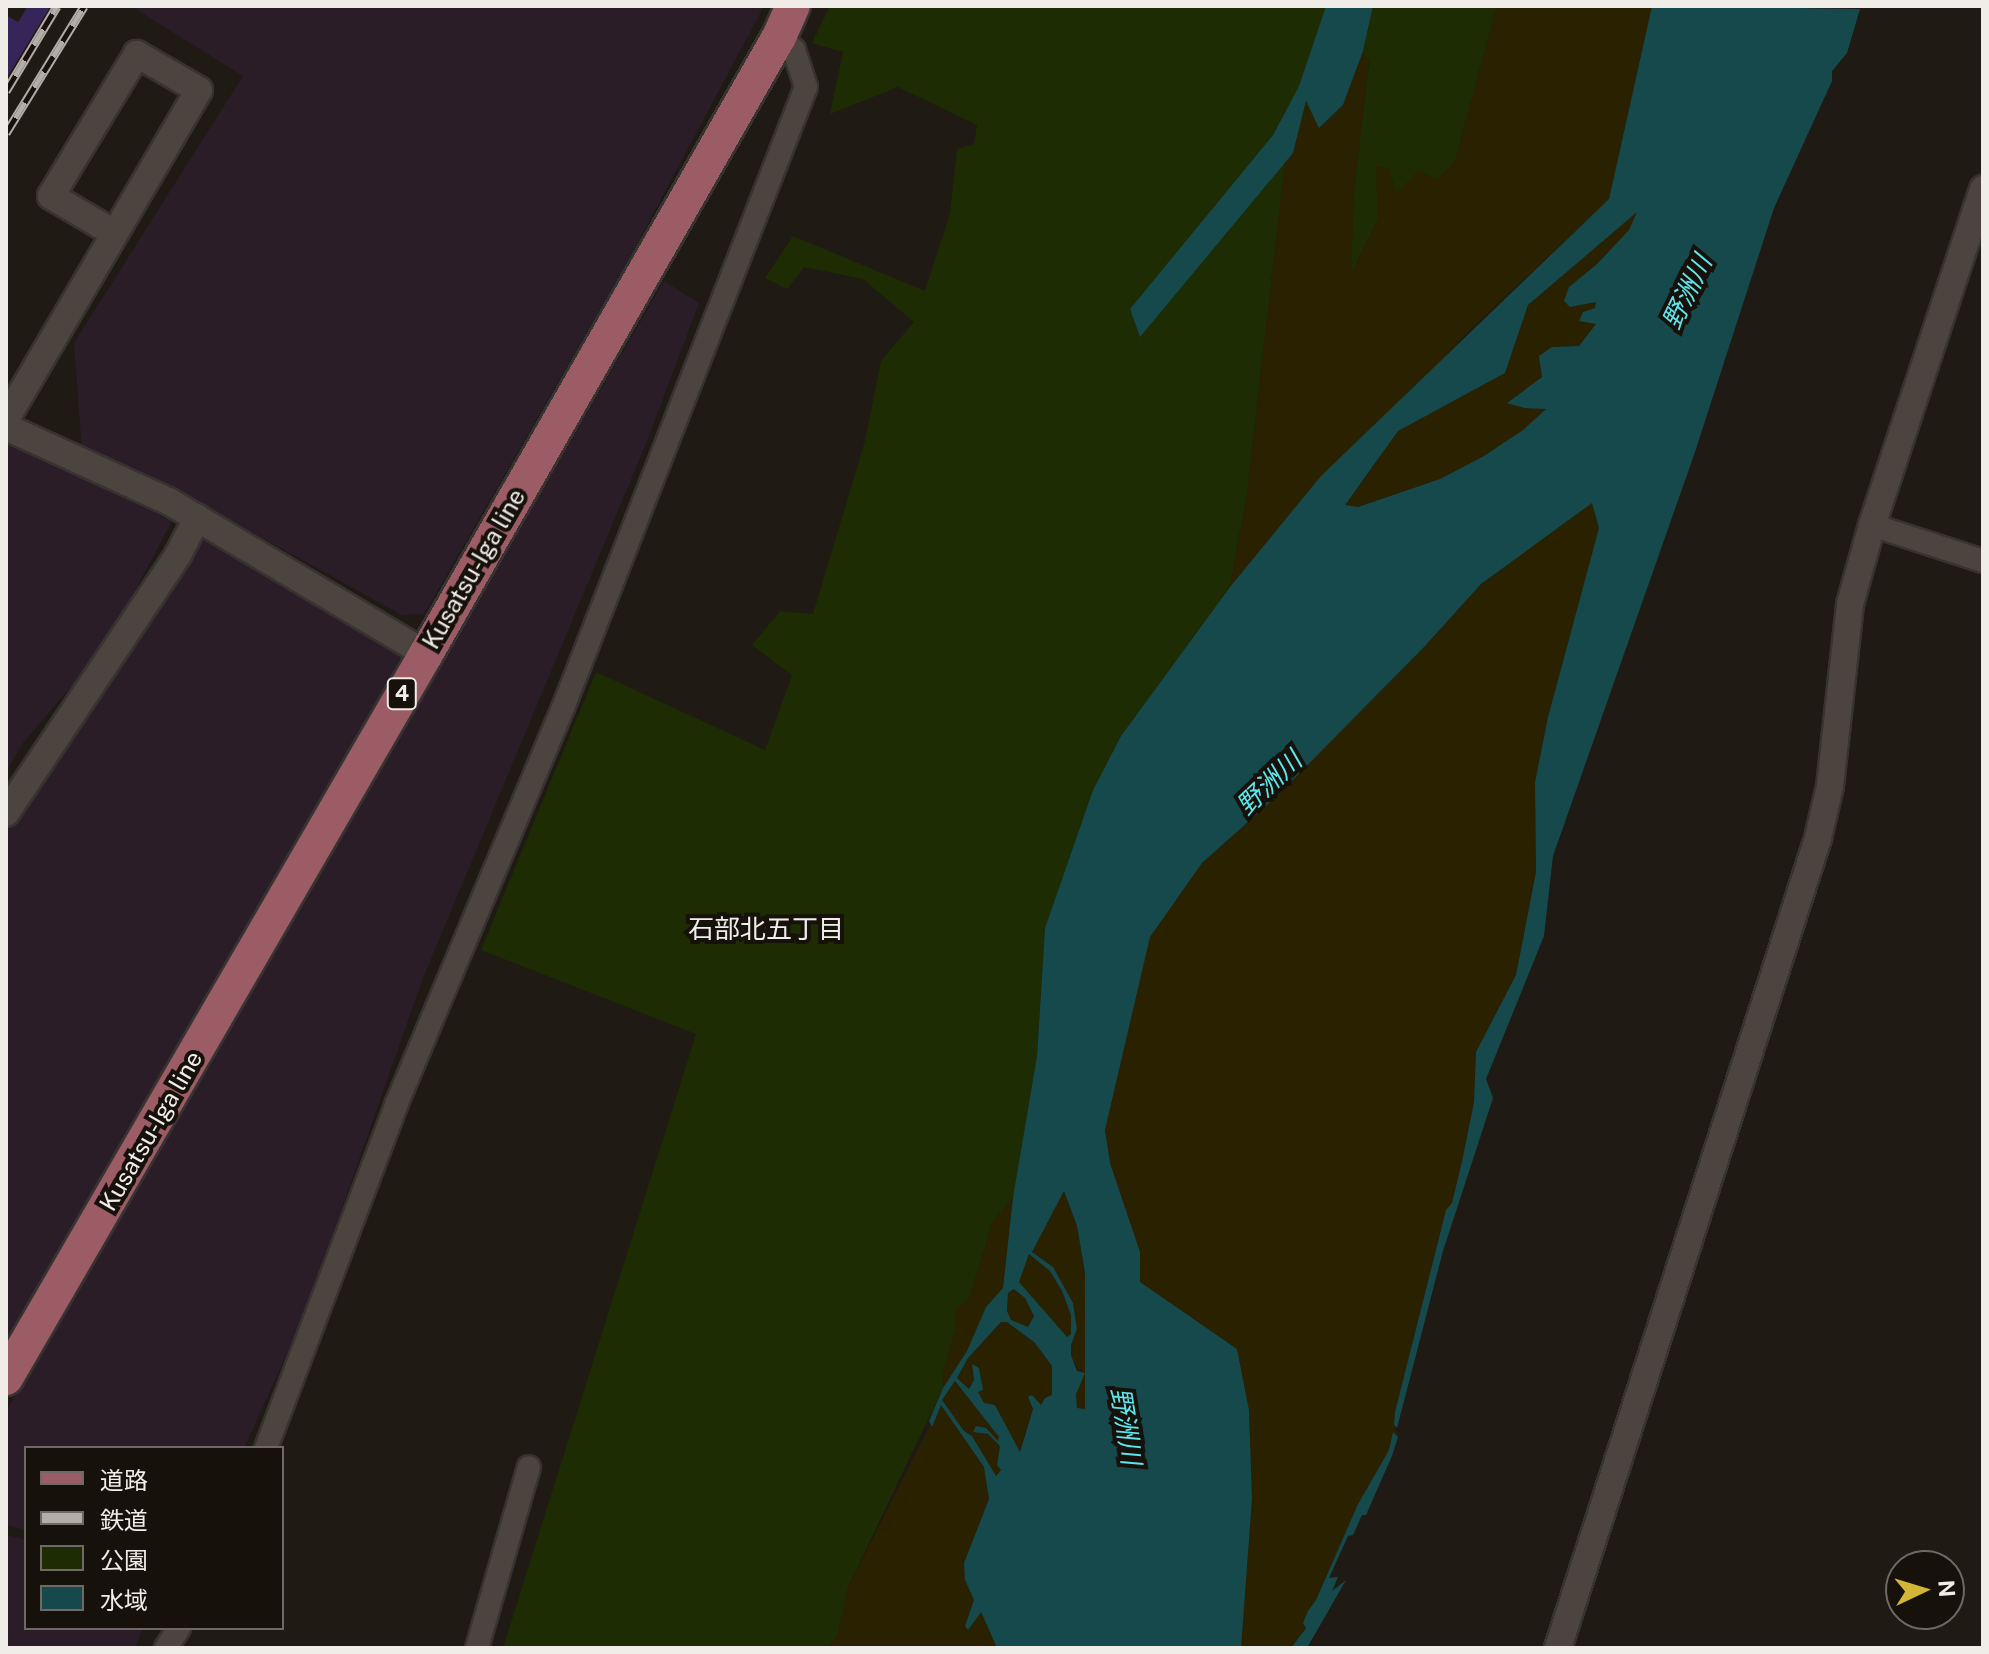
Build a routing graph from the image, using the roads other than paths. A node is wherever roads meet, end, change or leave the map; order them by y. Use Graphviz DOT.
graph roads {
  1 [pos="793,6"];
  2 [pos="779,37"];
  3 [pos="1983,189"];
  4 [pos="114,233"];
  5 [pos="6,419"];
  6 [pos="6,427"];
  7 [pos="197,518"];
  8 [pos="1872,525"];
  9 [pos="1983,561"];
  10 [pos="426,654"];
  11 [pos="6,813"];
  12 [pos="6,1378"];
  13 [pos="267,1446"];
  14 [pos="529,1467"];
  15 [pos="178,1630"];
  16 [pos="166,1648"];
  17 [pos="477,1648"];
  18 [pos="1558,1648"];
  1 -- 2 [label="main road, Kusatsu-Iga line / 4"];
  2 -- 10 [label="main road, Kusatsu-Iga line / 4"];
  2 -- 13 [label="street"];
  3 -- 8 [label="street"];
  4 -- 4 [label="street"];
  4 -- 5 [label="street"];
  6 -- 7 [label="street"];
  7 -- 10 [label="street"];
  7 -- 11 [label="street"];
  8 -- 9 [label="street"];
  8 -- 18 [label="street"];
  10 -- 12 [label="main road, Kusatsu-Iga line / 4"];
  14 -- 17 [label="street"];
  15 -- 16 [label="street"];
}
